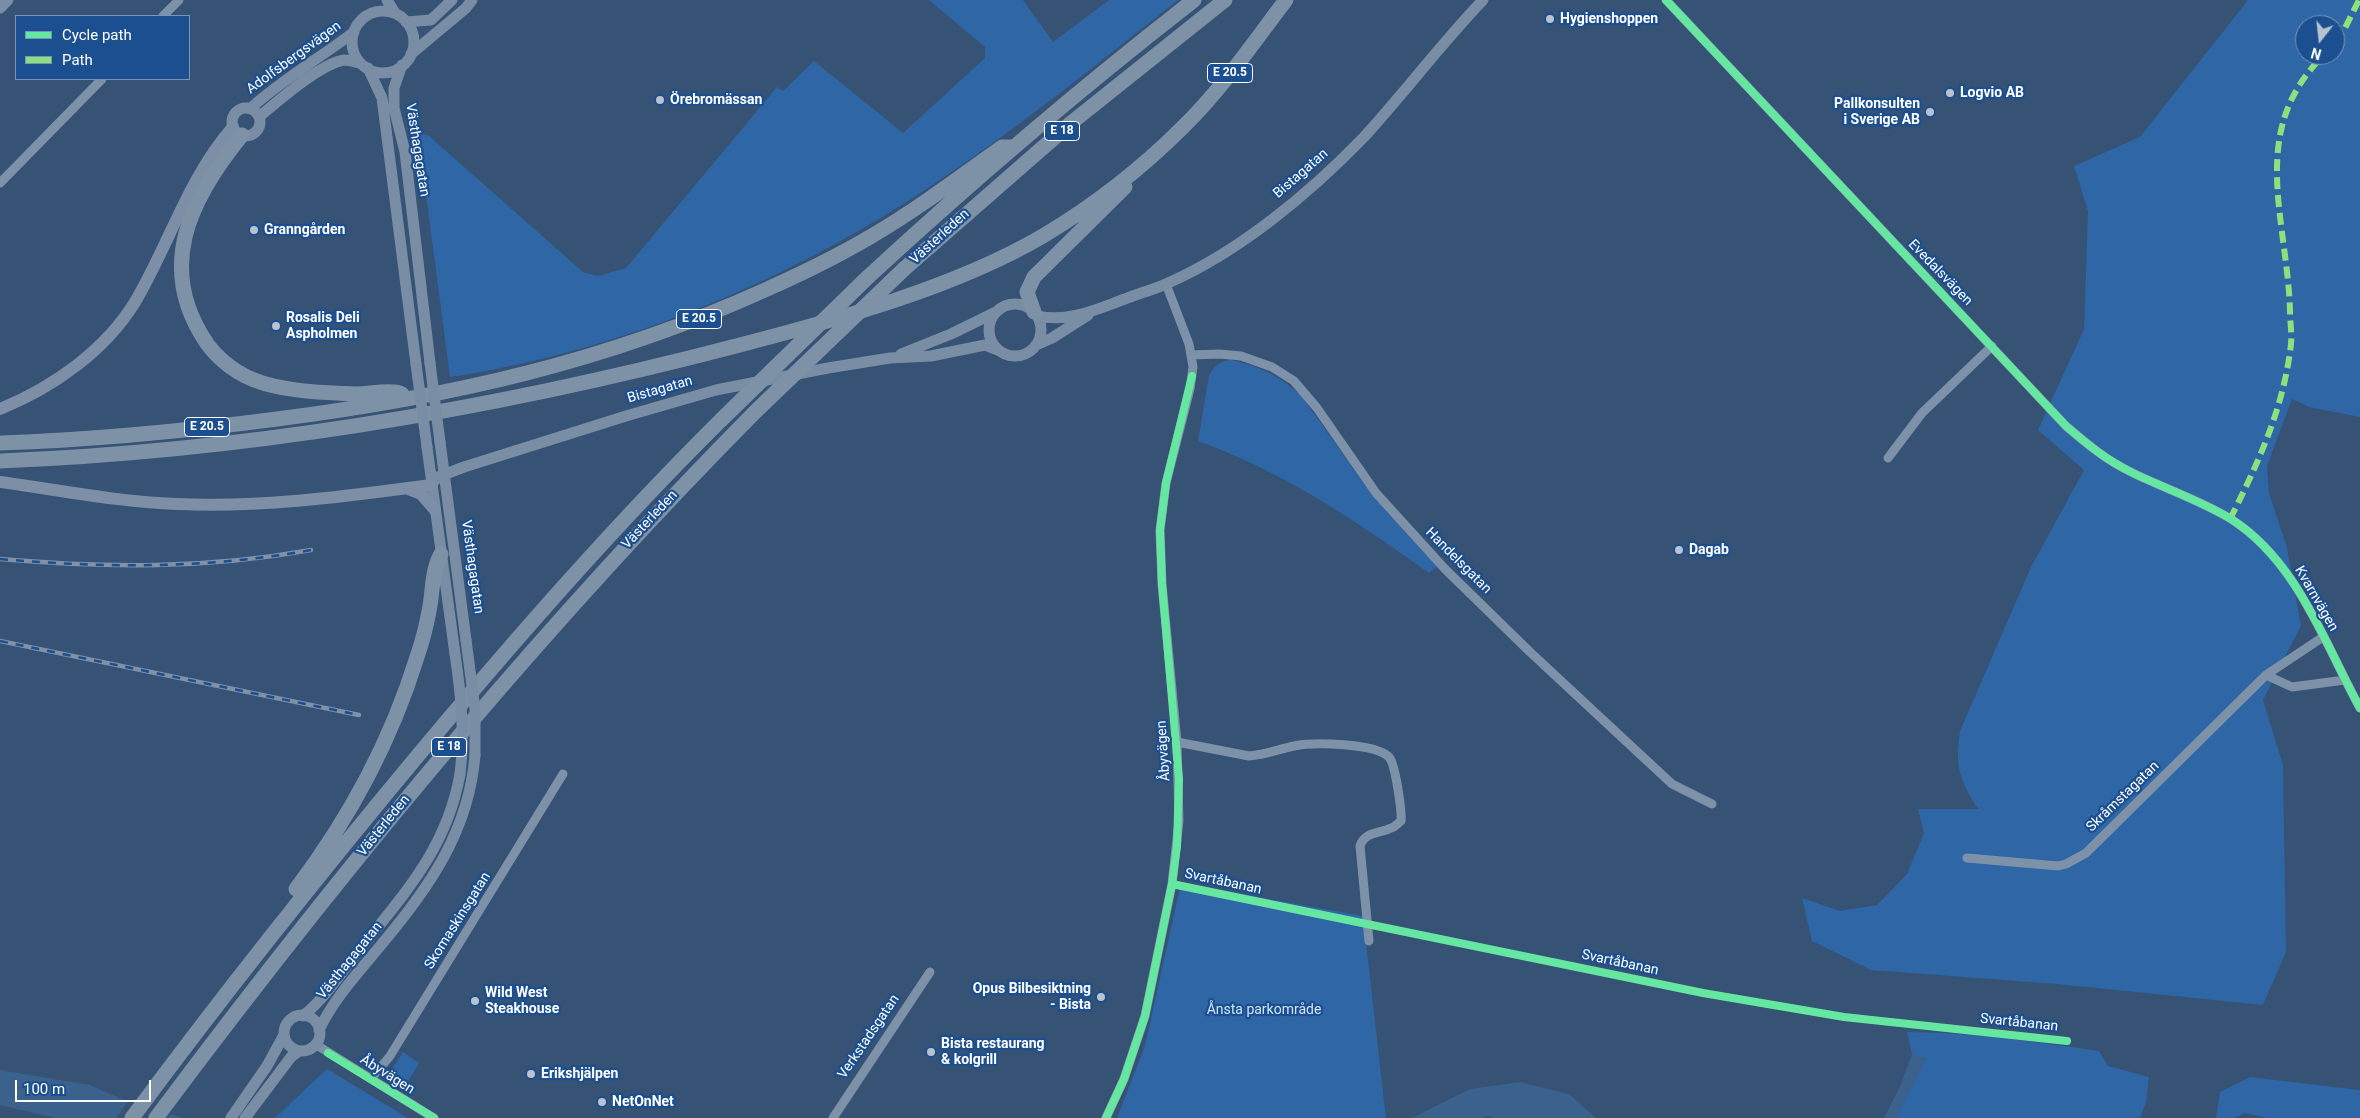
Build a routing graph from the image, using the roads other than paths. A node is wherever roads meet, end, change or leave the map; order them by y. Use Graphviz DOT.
graph roads {
  1 [pos="8,0"];
  2 [pos="179,0"];
  3 [pos="372,0"];
  4 [pos="387,0"];
  5 [pos="452,0"];
  6 [pos="472,0"];
  7 [pos="1194,0"];
  8 [pos="1225,0"];
  9 [pos="1286,0"];
  10 [pos="1483,0"];
  11 [pos="1666,0"];
  12 [pos="0,8"];
  13 [pos="369,13"];
  14 [pos="395,13"];
  15 [pos="164,15"];
  16 [pos="406,22"];
  17 [pos="354,32"];
  18 [pos="410,55"];
  19 [pos="364,65"];
  20 [pos="402,65"];
  21 [pos="101,80"];
  22 [pos="251,108"];
  23 [pos="260,117"];
  24 [pos="238,131"];
  25 [pos="1172,137"];
  26 [pos="1013,147"];
  27 [pos="0,182"];
  28 [pos="1166,284"];
  29 [pos="998,311"];
  30 [pos="1093,312"];
  31 [pos="1036,314"];
  32 [pos="1036,345"];
  33 [pos="1992,346"];
  34 [pos="998,350"];
  35 [pos="1192,355"];
  36 [pos="890,358"];
  37 [pos="413,399"];
  38 [pos="0,409"];
  39 [pos="0,443"];
  40 [pos="1888,458"];
  41 [pos="0,461"];
  42 [pos="444,475"];
  43 [pos="0,482"];
  44 [pos="430,493"];
  45 [pos="435,510"];
  46 [pos="2230,519"];
  47 [pos="441,554"];
  48 [pos="2324,636"];
  49 [pos="2266,675"];
  50 [pos="2345,680"];
  51 [pos="2360,708"];
  52 [pos="1177,742"];
  53 [pos="563,774"];
  54 [pos="1712,804"];
  55 [pos="1967,858"];
  56 [pos="1369,941"];
  57 [pos="263,945"];
  58 [pos="930,972"];
  59 [pos="303,1016"];
  60 [pos="319,1030"];
  61 [pos="284,1035"];
  62 [pos="315,1044"];
  63 [pos="295,1054"];
  64 [pos="371,1079"];
  65 [pos="132,1118"];
  66 [pos="156,1118"];
  67 [pos="230,1118"];
  68 [pos="245,1118"];
  69 [pos="434,1118"];
  70 [pos="833,1118"];
  71 [pos="1106,1118"];
  1 -- 12 [label="main road"];
  2 -- 15 [label="street"];
  3 -- 13 [label="main road"];
  4 -- 14 [label="main road"];
  5 -- 16 [label="main road"];
  6 -- 18 [label="main road"];
  7 -- 26 [label="highway, Västerleden / E 18"];
  8 -- 66 [label="highway, Västerleden / E 18, bridge"];
  9 -- 25 [label="highway, E 20.5"];
  10 -- 28 [label="main road, Bistagatan"];
  11 -- 33 [label="street, Evedalsvägen"];
  13 -- 14 [label="main road"];
  13 -- 17 [label="main road"];
  14 -- 16 [label="main road"];
  16 -- 18 [label="main road"];
  17 -- 19 [label="main road"];
  17 -- 22 [label="main road, Adolfsbergsvägen / E 20.5"];
  18 -- 20 [label="main road"];
  19 -- 20 [label="main road"];
  19 -- 23 [label="main road, E 20.5"];
  19 -- 44 [label="main road, Västhagagatan, bridge"];
  20 -- 42 [label="main road, Västhagagatan, bridge"];
  21 -- 27 [label="street"];
  22 -- 23 [label="main road"];
  22 -- 24 [label="main road, E 20.5"];
  23 -- 24 [label="main road, E 20.5"];
  24 -- 37 [label="highway, E 20.5"];
  24 -- 38 [label="main road, E 20.5"];
  25 -- 31 [label="highway, E 20.5"];
  25 -- 41 [label="highway, E 20.5"];
  26 -- 37 [label="highway, E 20.5"];
  26 -- 57 [label="highway, Västerleden / E 18, bridge"];
  28 -- 30 [label="main road, Bistagatan"];
  28 -- 35 [label="street, Åbyvägen"];
  29 -- 31 [label="main road"];
  29 -- 34 [label="main road"];
  29 -- 36 [label="main road, Bistagatan"];
  30 -- 31 [label="main road, Bistagatan"];
  30 -- 32 [label="main road, Bistagatan"];
  31 -- 32 [label="main road, E 20.5"];
  32 -- 34 [label="main road"];
  33 -- 40 [label="street"];
  33 -- 46 [label="street, Evedalsvägen"];
  34 -- 36 [label="main road, Bistagatan"];
  35 -- 52 [label="street, Åbyvägen"];
  35 -- 54 [label="street, Handelsgatan"];
  36 -- 42 [label="main road, Bistagatan"];
  37 -- 39 [label="highway, E 20.5"];
  42 -- 44 [label="main road, Bistagatan"];
  42 -- 60 [label="main road, Västhagagatan, bridge"];
  43 -- 44 [label="main road"];
  44 -- 45 [label="main road"];
  45 -- 47 [label="main road, Västhagagatan"];
  46 -- 48 [label="street, Kvarnvägen"];
  47 -- 57 [label="highway, E 18"];
  47 -- 59 [label="main road, Västhagagatan, bridge"];
  48 -- 49 [label="street, Skråmstagatan"];
  48 -- 50 [label="street, Kvarnvägen"];
  49 -- 50 [label="street"];
  49 -- 55 [label="street, Skråmstagatan"];
  50 -- 51 [label="street, Kvarnvägen"];
  52 -- 56 [label="street"];
  52 -- 71 [label="street, Åbyvägen"];
  53 -- 64 [label="street, Skomaskinsgatan"];
  57 -- 65 [label="highway, Västerleden / E 18"];
  58 -- 70 [label="street, Verkstadsgatan"];
  59 -- 60 [label="main road"];
  59 -- 61 [label="main road"];
  60 -- 62 [label="main road"];
  61 -- 63 [label="main road"];
  61 -- 67 [label="main road"];
  62 -- 63 [label="main road"];
  62 -- 64 [label="street, Åbyvägen"];
  63 -- 68 [label="main road"];
  64 -- 69 [label="street, Åbyvägen"];
}
